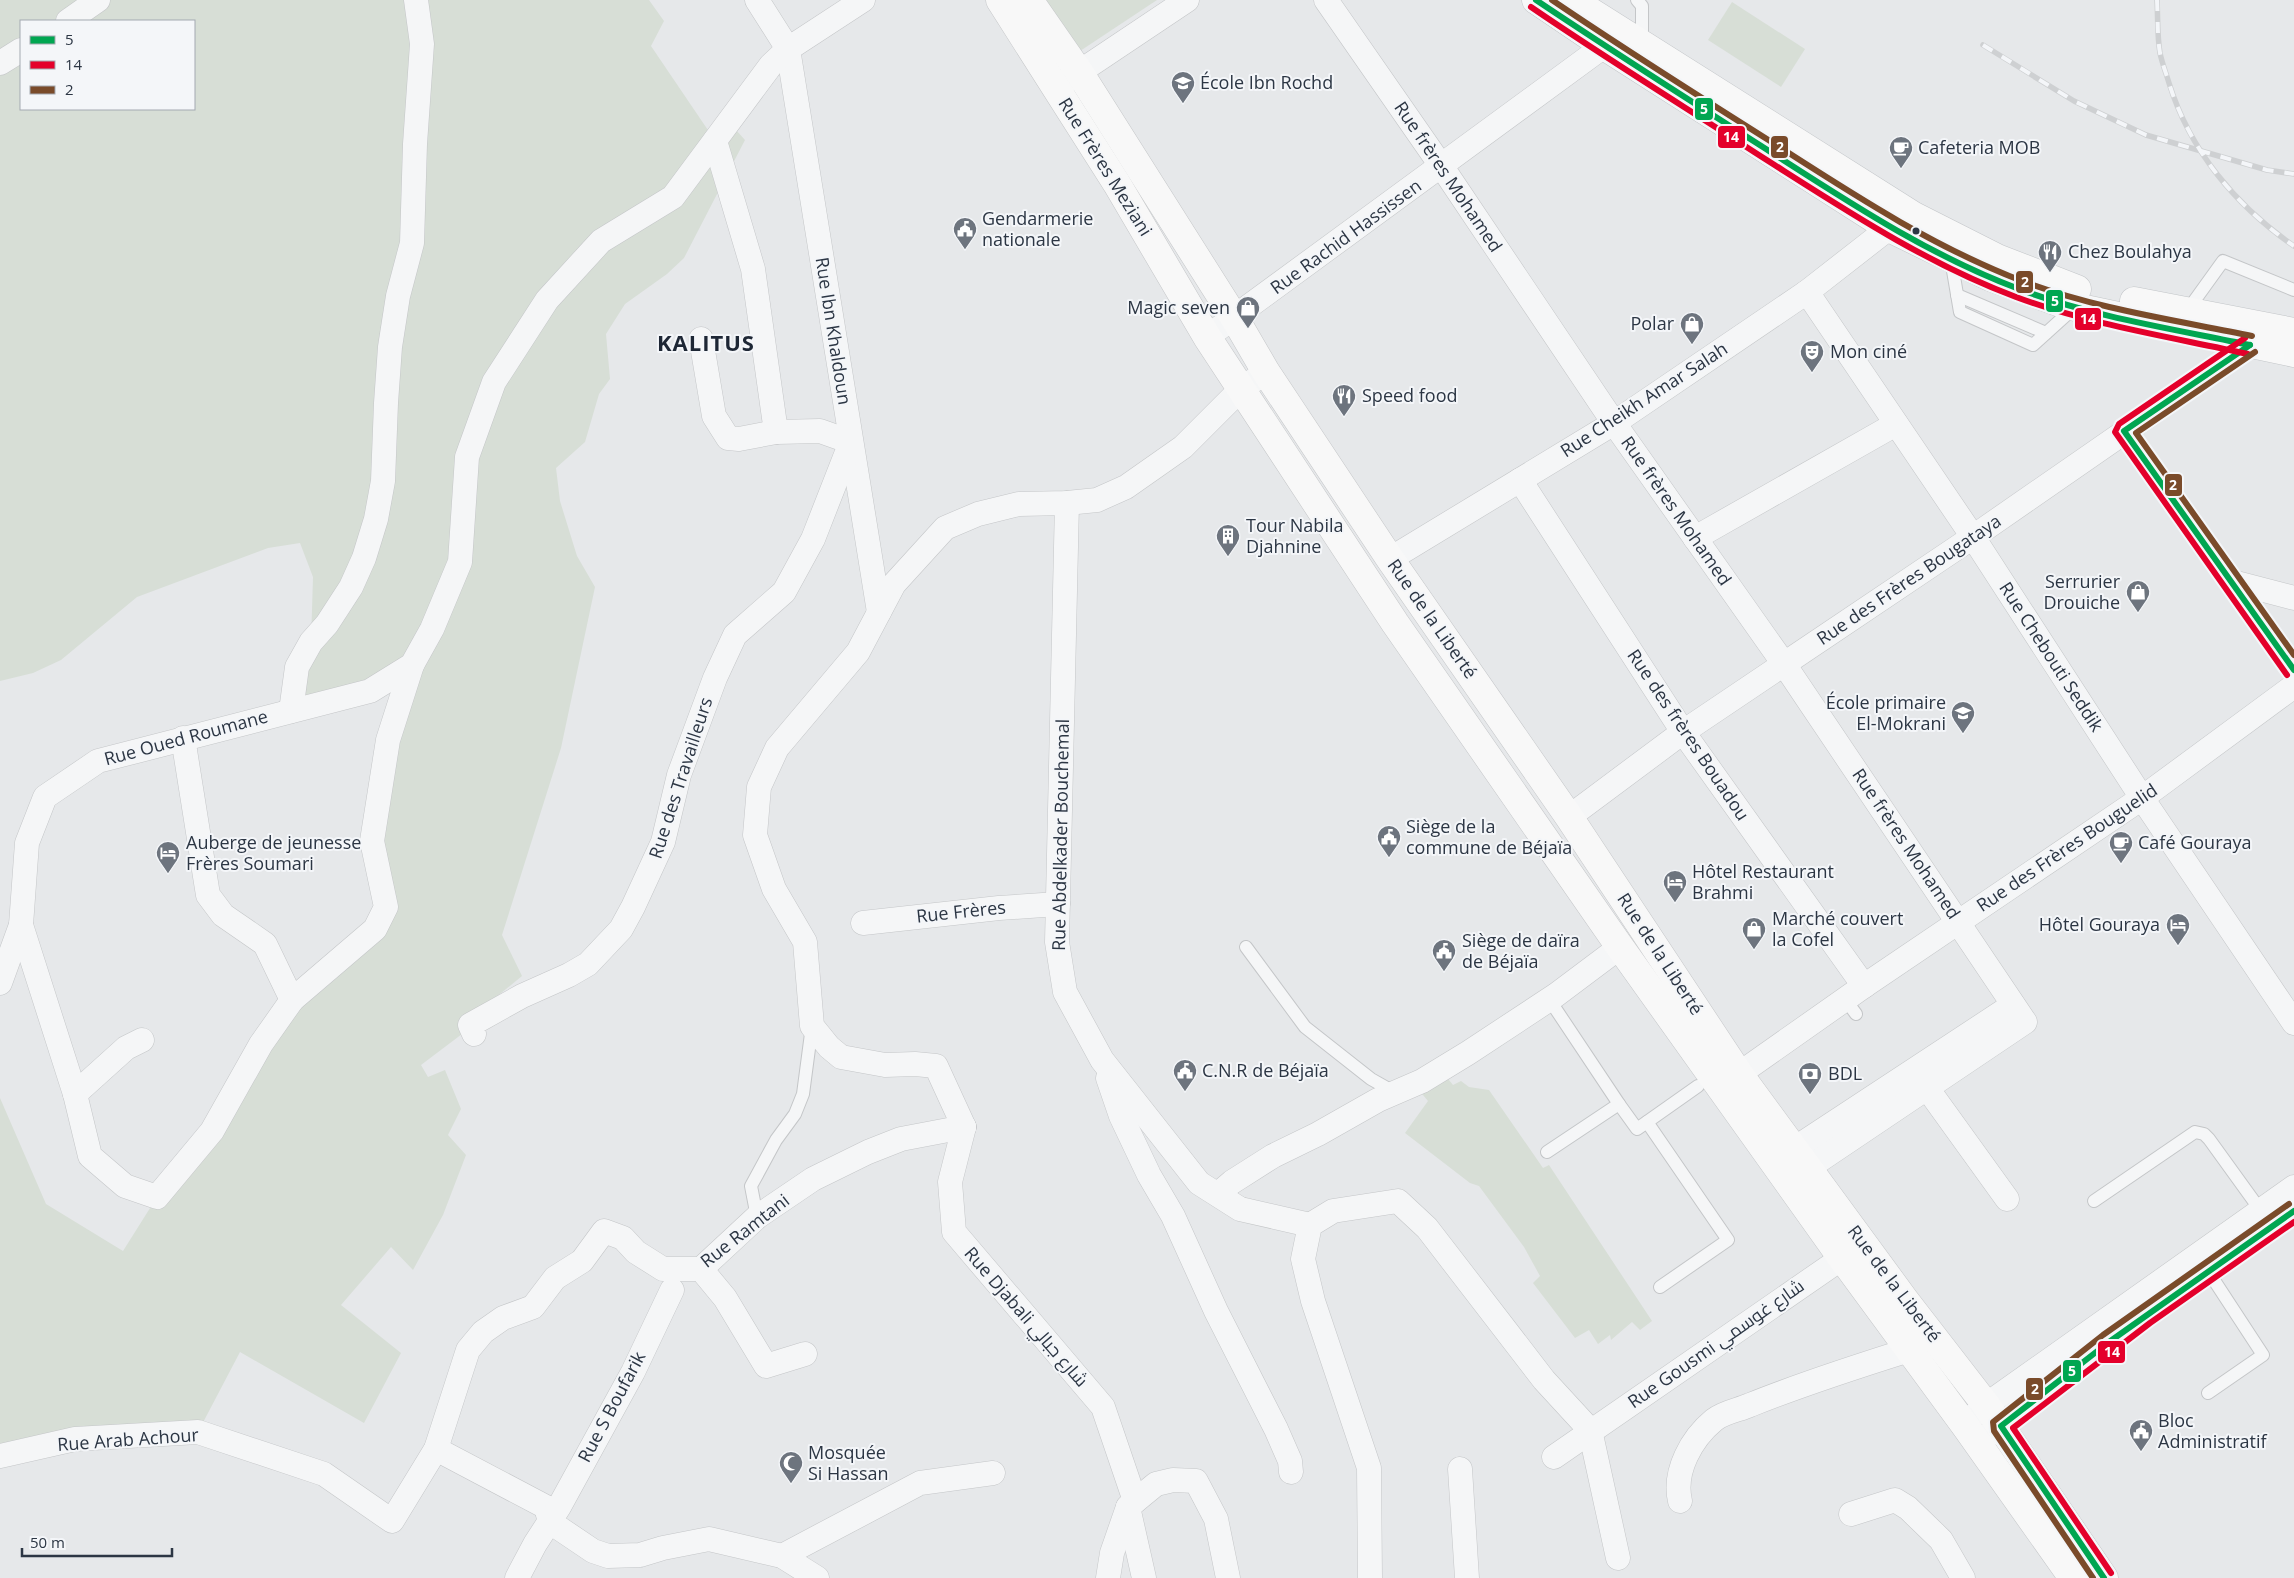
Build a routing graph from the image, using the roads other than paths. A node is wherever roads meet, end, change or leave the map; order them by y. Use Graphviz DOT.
graph roads {
  1 [pos="98,0"];
  2 [pos="416,0"];
  3 [pos="757,0"];
  4 [pos="863,0"];
  5 [pos="1000,0"];
  6 [pos="1029,0"];
  7 [pos="1187,0"];
  8 [pos="1326,0"];
  9 [pos="1536,0"];
  10 [pos="1572,0"];
  11 [pos="1637,0"];
  12 [pos="69,20"];
  13 [pos="1642,44"];
  14 [pos="1604,46"];
  15 [pos="788,49"];
  16 [pos="20,51"];
  17 [pos="0,62"];
  18 [pos="1079,72"];
  19 [pos="1056,88"];
  20 [pos="715,141"];
  21 [pos="1442,167"];
  22 [pos="1889,228"];
  23 [pos="1951,259"];
  24 [pos="2218,268"];
  25 [pos="2294,290"];
  26 [pos="1807,292"];
  27 [pos="2294,298"];
  28 [pos="2075,307"];
  29 [pos="2187,311"];
  30 [pos="1234,317"];
  31 [pos="2294,332"];
  32 [pos="1207,336"];
  33 [pos="701,339"];
  34 [pos="2250,345"];
  35 [pos="2294,353"];
  36 [pos="1266,372"];
  37 [pos="1242,389"];
  38 [pos="1614,423"];
  39 [pos="1896,424"];
  40 [pos="2124,431"];
  41 [pos="776,432"];
  42 [pos="851,442"];
  43 [pos="1520,480"];
  44 [pos="1067,503"];
  45 [pos="1973,537"];
  46 [pos="1695,538"];
  47 [pos="1390,559"];
  48 [pos="2233,582"];
  49 [pos="2294,598"];
  50 [pos="879,612"];
  51 [pos="1784,664"];
  52 [pos="412,665"];
  53 [pos="2294,670"];
  54 [pos="2294,686"];
  55 [pos="291,711"];
  56 [pos="1683,732"];
  57 [pos="183,738"];
  58 [pos="2142,798"];
  59 [pos="1569,817"];
  60 [pos="1058,904"];
  61 [pos="1958,922"];
  62 [pos="863,923"];
  63 [pos="20,925"];
  64 [pos="1246,946"];
  65 [pos="1620,947"];
  66 [pos="0,983"];
  67 [pos="1549,999"];
  68 [pos="292,1000"];
  69 [pos="1855,1000"];
  70 [pos="2022,1012"];
  71 [pos="2292,1018"];
  72 [pos="812,1026"];
  73 [pos="474,1034"];
  74 [pos="142,1040"];
  75 [pos="1102,1060"];
  76 [pos="1739,1074"];
  77 [pos="1698,1086"];
  78 [pos="1927,1088"];
  79 [pos="1394,1092"];
  80 [pos="75,1094"];
  81 [pos="1619,1104"];
  82 [pos="1647,1122"];
  83 [pos="964,1126"];
  84 [pos="1547,1152"];
  85 [pos="1801,1159"];
  86 [pos="2294,1187"];
  87 [pos="1218,1194"];
  88 [pos="2006,1199"];
  89 [pos="2094,1201"];
  90 [pos="2261,1210"];
  91 [pos="2294,1211"];
  92 [pos="757,1217"];
  93 [pos="1310,1225"];
  94 [pos="1842,1258"];
  95 [pos="700,1269"];
  96 [pos="2208,1271"];
  97 [pos="1660,1288"];
  98 [pos="672,1290"];
  99 [pos="1909,1350"];
  100 [pos="805,1354"];
  101 [pos="2208,1393"];
  102 [pos="1993,1415"];
  103 [pos="1590,1430"];
  104 [pos="1971,1433"];
  105 [pos="436,1449"];
  106 [pos="0,1456"];
  107 [pos="1554,1456"];
  108 [pos="1460,1469"];
  109 [pos="1291,1472"];
  110 [pos="993,1474"];
  111 [pos="1680,1501"];
  112 [pos="1132,1504"];
  113 [pos="552,1512"];
  114 [pos="1851,1514"];
  115 [pos="782,1556"];
  116 [pos="1618,1558"];
  117 [pos="517,1578"];
  118 [pos="817,1578"];
  119 [pos="1108,1578"];
  120 [pos="1144,1578"];
  121 [pos="1228,1578"];
  122 [pos="1370,1578"];
  123 [pos="1467,1578"];
  124 [pos="1962,1578"];
  125 [pos="2073,1578"];
  126 [pos="2104,1578"];
  1 -- 12 [label="street"];
  2 -- 55 [label="street"];
  3 -- 15 [label="street"];
  4 -- 15 [label="street"];
  5 -- 19 [label="main road, Rue Frères Meziani"];
  6 -- 18 [label="main road, Rue Frères Meziani"];
  7 -- 18 [label="street"];
  8 -- 21 [label="street, Rue frères Mohamed"];
  9 -- 14 [label="main road"];
  10 -- 13 [label="main road"];
  11 -- 13 [label="lane"];
  13 -- 29 [label="main road"];
  14 -- 21 [label="street, Rue Rachid Hassissen"];
  14 -- 22 [label="main road"];
  15 -- 20 [label="street"];
  15 -- 42 [label="street, Rue Ibn Khaldoun"];
  16 -- 17 [label="street"];
  18 -- 19 [label="street"];
  18 -- 30 [label="main road, Rue Frères Meziani"];
  19 -- 32 [label="main road, Rue Frères Meziani"];
  20 -- 41 [label="street"];
  20 -- 52 [label="street"];
  21 -- 30 [label="street, Rue Rachid Hassissen"];
  21 -- 38 [label="street, Rue frères Mohamed"];
  22 -- 23 [label="main road"];
  22 -- 26 [label="street, Rue Cheikh Amar Salah"];
  23 -- 28 [label="main road"];
  23 -- 28 [label="lane"];
  24 -- 25 [label="lane"];
  24 -- 27 [label="lane"];
  24 -- 29 [label="lane"];
  26 -- 38 [label="street, Rue Cheikh Amar Salah"];
  26 -- 39 [label="street, Rue Chebouti Seddik"];
  28 -- 34 [label="main road"];
  29 -- 31 [label="main road"];
  30 -- 32 [label="street, Rue Rachid Hassissen"];
  30 -- 36 [label="main road, Rue de la Liberté"];
  32 -- 37 [label="main road, Rue de la Liberté"];
  33 -- 41 [label="street"];
  34 -- 35 [label="main road"];
  34 -- 40 [label="street, Rue des Frères Bougataya"];
  36 -- 37 [label="street"];
  36 -- 47 [label="main road, Rue de la Liberté"];
  37 -- 44 [label="street"];
  37 -- 65 [label="main road, Rue de la Liberté"];
  38 -- 43 [label="street, Rue Cheikh Amar Salah"];
  38 -- 46 [label="street, Rue frères Mohamed"];
  39 -- 45 [label="street, Rue Chebouti Seddik"];
  39 -- 46 [label="street"];
  40 -- 45 [label="street, Rue des Frères Bougataya"];
  40 -- 48 [label="street"];
  41 -- 42 [label="street"];
  42 -- 50 [label="street, Rue Ibn Khaldoun"];
  42 -- 73 [label="street, Rue des Travailleurs"];
  43 -- 47 [label="street, Rue Cheikh Amar Salah"];
  43 -- 56 [label="street, Rue des frères Bouadou"];
  44 -- 50 [label="street"];
  44 -- 60 [label="street, Rue Abdelkader Bouchemal"];
  45 -- 51 [label="street, Rue des Frères Bougataya"];
  45 -- 58 [label="street, Rue Chebouti Seddik"];
  46 -- 51 [label="street, Rue frères Mohamed"];
  47 -- 59 [label="main road, Rue de la Liberté"];
  48 -- 49 [label="street"];
  48 -- 53 [label="street"];
  50 -- 72 [label="street"];
  51 -- 56 [label="street, Rue des Frères Bougataya"];
  51 -- 61 [label="street, Rue frères Mohamed"];
  52 -- 55 [label="street, Rue Oued Roumane"];
  52 -- 68 [label="street"];
  54 -- 58 [label="street, Rue des Frères Bouguelid"];
  55 -- 57 [label="street, Rue Oued Roumane"];
  56 -- 59 [label="street, Rue des Frères Bougataya"];
  56 -- 69 [label="street, Rue des frères Bouadou"];
  57 -- 63 [label="street, Rue Oued Roumane"];
  57 -- 68 [label="street"];
  58 -- 61 [label="street, Rue des Frères Bouguelid"];
  58 -- 71 [label="street, Rue Chebouti Seddik"];
  59 -- 76 [label="main road, Rue de la Liberté"];
  60 -- 62 [label="street, Rue Frères"];
  60 -- 75 [label="street, Rue Abdelkader Bouchemal"];
  61 -- 69 [label="street, Rue des Frères Bouguelid"];
  61 -- 70 [label="street, Rue frères Mohamed"];
  63 -- 66 [label="street, Rue Oued Roumane"];
  63 -- 80 [label="street"];
  64 -- 79 [label="lane"];
  65 -- 67 [label="street"];
  65 -- 94 [label="main road, Rue de la Liberté"];
  67 -- 79 [label="street"];
  67 -- 81 [label="lane"];
  68 -- 80 [label="street"];
  69 -- 76 [label="street, Rue des Frères Bouguelid"];
  70 -- 78 [label="street"];
  70 -- 85 [label="street"];
  72 -- 83 [label="street"];
  72 -- 92 [label="lane"];
  74 -- 80 [label="street"];
  75 -- 87 [label="street, Rue Abdelkader Bouchemal"];
  75 -- 109 [label="street"];
  76 -- 85 [label="main road, Rue de la Liberté"];
  77 -- 82 [label="lane"];
  78 -- 85 [label="street"];
  78 -- 88 [label="street"];
  79 -- 87 [label="street"];
  81 -- 82 [label="lane"];
  81 -- 84 [label="lane"];
  82 -- 97 [label="lane"];
  83 -- 92 [label="street, Rue Ramtani"];
  83 -- 112 [label="street, Rue Djabali شارع جبالي"];
  85 -- 102 [label="main road, Rue de la Liberté"];
  86 -- 90 [label="street"];
  87 -- 93 [label="street, Rue Abdelkader Bouchemal"];
  89 -- 90 [label="lane"];
  90 -- 102 [label="street"];
  91 -- 96 [label="street"];
  92 -- 95 [label="street, Rue Ramtani"];
  93 -- 103 [label="street"];
  93 -- 122 [label="street"];
  94 -- 99 [label="main road, Rue de la Liberté"];
  94 -- 103 [label="street, Rue Gousmi شارع غوسمي"];
  95 -- 100 [label="street"];
  95 -- 105 [label="street, Rue Ramtani"];
  96 -- 101 [label="lane"];
  96 -- 102 [label="street"];
  98 -- 113 [label="street, Rue S Boufarik"];
  99 -- 104 [label="main road, Rue de la Liberté"];
  99 -- 111 [label="street"];
  102 -- 104 [label="street"];
  102 -- 126 [label="main road, Rue de la Liberté"];
  103 -- 107 [label="street, Rue Gousmi شارع غوسمي"];
  103 -- 116 [label="street"];
  104 -- 125 [label="main road, Rue de la Liberté"];
  105 -- 106 [label="street, Rue Arab Achour"];
  105 -- 113 [label="street"];
  108 -- 123 [label="street"];
  110 -- 115 [label="street"];
  112 -- 119 [label="street"];
  112 -- 120 [label="street, Rue Djabali شارع جبالي"];
  112 -- 121 [label="street"];
  113 -- 115 [label="street"];
  113 -- 117 [label="street, Rue S Boufarik"];
  114 -- 124 [label="street"];
  115 -- 118 [label="street"];
}
